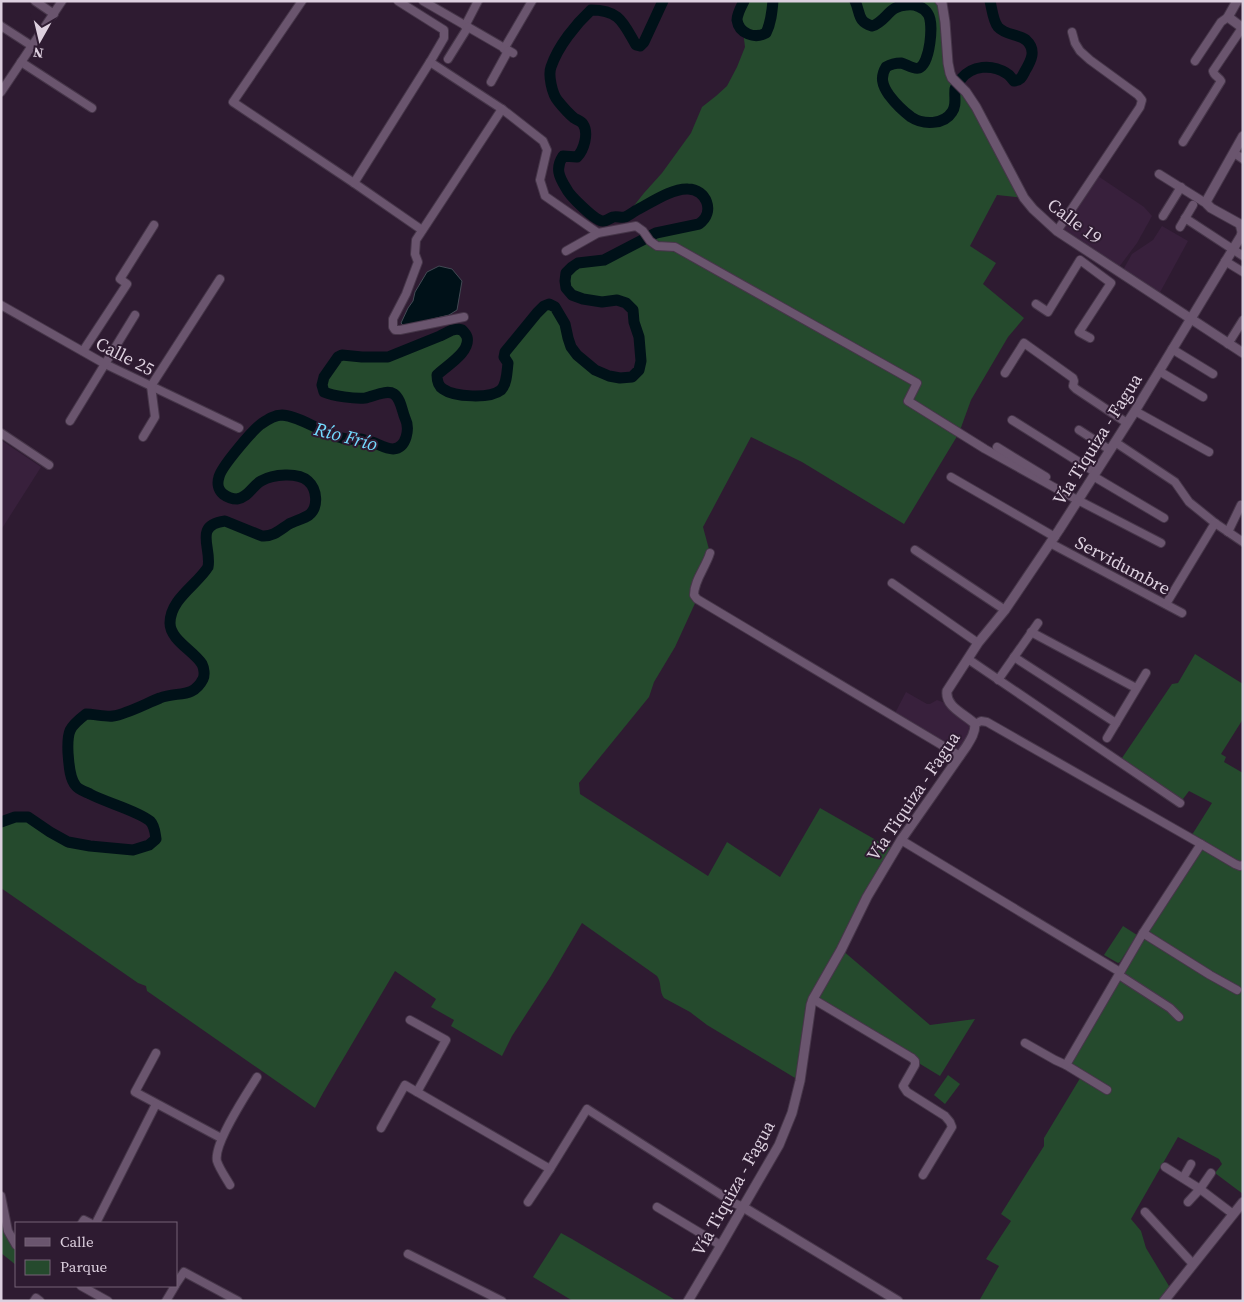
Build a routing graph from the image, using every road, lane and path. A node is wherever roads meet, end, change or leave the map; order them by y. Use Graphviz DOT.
graph roads {
  1 [pos="35,1"];
  2 [pos="62,1"];
  3 [pos="302,1"];
  4 [pos="398,1"];
  5 [pos="424,1"];
  6 [pos="478,1"];
  7 [pos="532,1"];
  8 [pos="940,1"];
  9 [pos="1237,1"];
  10 [pos="54,14"];
  11 [pos="1228,17"];
  12 [pos="1,26"];
  13 [pos="466,27"];
  14 [pos="1243,28"];
  15 [pos="1072,32"];
  16 [pos="32,46"];
  17 [pos="508,51"];
  18 [pos="448,59"];
  19 [pos="1195,61"];
  20 [pos="21,62"];
  21 [pos="430,62"];
  22 [pos="491,82"];
  23 [pos="1,92"];
  24 [pos="92,108"];
  25 [pos="502,109"];
  26 [pos="1243,136"];
  27 [pos="1183,142"];
  28 [pos="1234,154"];
  29 [pos="1243,159"];
  30 [pos="1160,174"];
  31 [pos="354,183"];
  32 [pos="1181,187"];
  33 [pos="1207,204"];
  34 [pos="1193,205"];
  35 [pos="1163,216"];
  36 [pos="1185,218"];
  37 [pos="154,225"];
  38 [pos="1180,227"];
  39 [pos="422,230"];
  40 [pos="1057,231"];
  41 [pos="598,233"];
  42 [pos="1232,249"];
  43 [pos="566,251"];
  44 [pos="1243,256"];
  45 [pos="1225,261"];
  46 [pos="1106,264"];
  47 [pos="1243,272"];
  48 [pos="1098,274"];
  49 [pos="220,279"];
  50 [pos="1036,304"];
  51 [pos="1,305"];
  52 [pos="136,315"];
  53 [pos="464,317"];
  54 [pos="1190,319"];
  55 [pos="1243,320"];
  56 [pos="1090,338"];
  57 [pos="1228,344"];
  58 [pos="1172,349"];
  59 [pos="83,352"];
  60 [pos="1243,353"];
  61 [pos="105,364"];
  62 [pos="1159,371"];
  63 [pos="1005,373"];
  64 [pos="1213,374"];
  65 [pos="151,386"];
  66 [pos="1203,397"];
  67 [pos="1135,411"];
  68 [pos="1012,420"];
  69 [pos="70,421"];
  70 [pos="1126,423"];
  71 [pos="239,428"];
  72 [pos="1079,430"];
  73 [pos="1,432"];
  74 [pos="143,437"];
  75 [pos="1112,446"];
  76 [pos="997,447"];
  77 [pos="1209,452"];
  78 [pos="50,465"];
  79 [pos="1094,474"];
  80 [pos="951,477"];
  81 [pos="1079,499"];
  82 [pos="1241,505"];
  83 [pos="1164,518"];
  84 [pos="1215,523"];
  85 [pos="1228,532"];
  86 [pos="1053,540"];
  87 [pos="1243,542"];
  88 [pos="1161,543"];
  89 [pos="915,550"];
  90 [pos="710,552"];
  91 [pos="892,583"];
  92 [pos="1166,604"];
  93 [pos="1005,610"];
  94 [pos="1182,613"];
  95 [pos="1038,623"];
  96 [pos="1031,632"];
  97 [pos="978,643"];
  98 [pos="1014,657"];
  99 [pos="968,659"];
  100 [pos="1146,673"];
  101 [pos="998,680"];
  102 [pos="1136,688"];
  103 [pos="1116,723"];
  104 [pos="975,724"];
  105 [pos="1107,738"];
  106 [pos="960,756"];
  107 [pos="1180,803"];
  108 [pos="901,840"];
  109 [pos="1201,844"];
  110 [pos="1243,865"];
  111 [pos="1144,933"];
  112 [pos="1119,974"];
  113 [pos="1237,990"];
  114 [pos="813,999"];
  115 [pos="1179,1017"];
  116 [pos="410,1020"];
  117 [pos="1025,1043"];
  118 [pos="156,1053"];
  119 [pos="1066,1065"];
  120 [pos="256,1076"];
  121 [pos="1107,1090"];
  122 [pos="417,1092"];
  123 [pos="156,1104"];
  124 [pos="381,1128"];
  125 [pos="221,1138"];
  126 [pos="1191,1164"];
  127 [pos="1164,1167"];
  128 [pos="550,1169"];
  129 [pos="1211,1173"];
  130 [pos="923,1175"];
  131 [pos="1184,1178"];
  132 [pos="230,1185"];
  133 [pos="1200,1189"];
  134 [pos="1,1196"];
  135 [pos="528,1202"];
  136 [pos="1188,1202"];
  137 [pos="1243,1202"];
  138 [pos="742,1206"];
  139 [pos="657,1207"];
  140 [pos="1145,1212"];
  141 [pos="1233,1214"];
  142 [pos="97,1222"];
  143 [pos="15,1243"];
  144 [pos="720,1247"];
  145 [pos="408,1254"];
  146 [pos="1193,1264"];
  147 [pos="178,1282"];
  148 [pos="87,1287"];
  149 [pos="175,1287"];
  150 [pos="34,1301"];
  151 [pos="40,1301"];
  152 [pos="108,1301"];
  153 [pos="166,1301"];
  154 [pos="238,1301"];
  155 [pos="502,1301"];
  156 [pos="688,1301"];
  157 [pos="898,1301"];
  158 [pos="1164,1301"];
  1 -- 10 [label="street"];
  2 -- 10 [label="street"];
  3 -- 31 [label="street"];
  4 -- 21 [label="street"];
  5 -- 13 [label="street"];
  6 -- 13 [label="street"];
  7 -- 17 [label="street"];
  8 -- 40 [label="street, Calle 19"];
  9 -- 11 [label="street"];
  10 -- 16 [label="street"];
  11 -- 14 [label="street"];
  11 -- 19 [label="street"];
  12 -- 16 [label="street"];
  13 -- 17 [label="street"];
  13 -- 18 [label="street"];
  14 -- 27 [label="street"];
  15 -- 40 [label="street"];
  16 -- 20 [label="street"];
  17 -- 22 [label="street"];
  20 -- 23 [label="street"];
  20 -- 24 [label="street"];
  21 -- 25 [label="street"];
  21 -- 31 [label="street"];
  25 -- 39 [label="street"];
  25 -- 41 [label="street"];
  26 -- 28 [label="street"];
  28 -- 29 [label="street"];
  28 -- 33 [label="street"];
  30 -- 32 [label="street"];
  31 -- 39 [label="street"];
  32 -- 33 [label="street"];
  32 -- 35 [label="street"];
  33 -- 42 [label="street, Vía Tiquiza - Fagua"];
  34 -- 36 [label="street"];
  36 -- 38 [label="street"];
  36 -- 42 [label="street"];
  37 -- 59 [label="street"];
  39 -- 53 [label="street"];
  40 -- 46 [label="street, Calle 19"];
  41 -- 43 [label="street"];
  41 -- 81 [label="street"];
  42 -- 44 [label="street"];
  42 -- 45 [label="street, Vía Tiquiza - Fagua"];
  45 -- 47 [label="street"];
  45 -- 54 [label="street, Vía Tiquiza - Fagua"];
  46 -- 48 [label="street"];
  46 -- 54 [label="street, Calle 19"];
  48 -- 50 [label="street"];
  48 -- 56 [label="street"];
  49 -- 65 [label="street"];
  51 -- 59 [label="street, Calle 25"];
  52 -- 61 [label="street"];
  54 -- 57 [label="street, Calle 19"];
  54 -- 58 [label="street, Vía Tiquiza - Fagua"];
  55 -- 57 [label="street"];
  57 -- 60 [label="street, Calle 19"];
  58 -- 62 [label="street, Vía Tiquiza - Fagua"];
  58 -- 64 [label="street"];
  59 -- 61 [label="street, Calle 25"];
  61 -- 65 [label="street, Calle 25"];
  61 -- 69 [label="street"];
  62 -- 66 [label="street"];
  62 -- 67 [label="street, Vía Tiquiza - Fagua"];
  63 -- 70 [label="street"];
  65 -- 71 [label="street, Calle 25"];
  65 -- 74 [label="street"];
  67 -- 70 [label="street, Vía Tiquiza - Fagua"];
  67 -- 77 [label="street"];
  68 -- 79 [label="street"];
  70 -- 75 [label="street, Vía Tiquiza - Fagua"];
  72 -- 75 [label="street"];
  73 -- 78 [label="street"];
  75 -- 79 [label="street, Vía Tiquiza - Fagua"];
  75 -- 84 [label="street"];
  76 -- 81 [label="street"];
  79 -- 81 [label="street, Vía Tiquiza - Fagua"];
  79 -- 83 [label="street"];
  80 -- 86 [label="street, Servidumbre"];
  81 -- 86 [label="street, Vía Tiquiza - Fagua"];
  81 -- 88 [label="street"];
  82 -- 85 [label="street"];
  84 -- 85 [label="street"];
  84 -- 92 [label="street"];
  85 -- 87 [label="street"];
  86 -- 92 [label="street, Servidumbre"];
  86 -- 93 [label="street, Vía Tiquiza - Fagua"];
  89 -- 93 [label="street"];
  90 -- 106 [label="street"];
  91 -- 97 [label="street"];
  92 -- 94 [label="street, Servidumbre"];
  93 -- 97 [label="street, Vía Tiquiza - Fagua"];
  95 -- 96 [label="street"];
  96 -- 98 [label="street"];
  96 -- 102 [label="street"];
  97 -- 99 [label="street, Vía Tiquiza - Fagua"];
  98 -- 101 [label="street"];
  98 -- 103 [label="street"];
  99 -- 101 [label="street"];
  99 -- 104 [label="street, Vía Tiquiza - Fagua"];
  100 -- 102 [label="street"];
  101 -- 107 [label="street"];
  102 -- 103 [label="street"];
  103 -- 105 [label="street"];
  104 -- 106 [label="street, Vía Tiquiza - Fagua"];
  104 -- 109 [label="street"];
  106 -- 108 [label="street, Vía Tiquiza - Fagua"];
  108 -- 112 [label="street"];
  108 -- 114 [label="street, Vía Tiquiza - Fagua"];
  109 -- 110 [label="street"];
  109 -- 111 [label="street"];
  111 -- 112 [label="street"];
  111 -- 113 [label="street"];
  112 -- 115 [label="street"];
  112 -- 119 [label="street"];
  114 -- 130 [label="street"];
  114 -- 138 [label="street, Vía Tiquiza - Fagua"];
  116 -- 122 [label="street"];
  117 -- 119 [label="street"];
  118 -- 123 [label="street"];
  119 -- 121 [label="street"];
  120 -- 125 [label="street"];
  122 -- 124 [label="street"];
  122 -- 128 [label="street"];
  123 -- 125 [label="street"];
  123 -- 142 [label="street"];
  125 -- 132 [label="street"];
  126 -- 131 [label="street"];
  127 -- 131 [label="street"];
  128 -- 135 [label="street"];
  128 -- 138 [label="street"];
  129 -- 133 [label="street"];
  131 -- 133 [label="street"];
  133 -- 136 [label="street"];
  133 -- 141 [label="street"];
  134 -- 143 [label="street"];
  137 -- 141 [label="street"];
  138 -- 144 [label="street, Vía Tiquiza - Fagua"];
  138 -- 157 [label="street"];
  139 -- 144 [label="street"];
  140 -- 146 [label="street"];
  141 -- 146 [label="street"];
  144 -- 156 [label="street, Vía Tiquiza - Fagua"];
  145 -- 155 [label="street"];
  146 -- 158 [label="street"];
  147 -- 154 [label="street"];
  148 -- 152 [label="street"];
  149 -- 153 [label="street"];
  150 -- 151 [label="street"];
}
